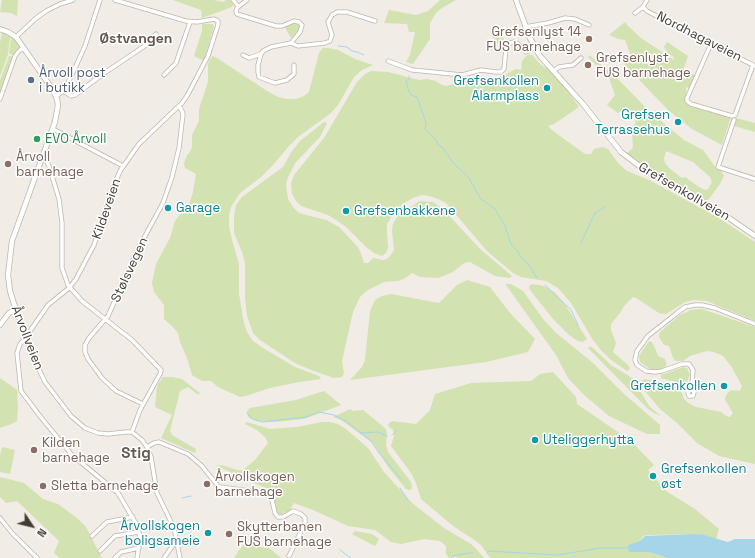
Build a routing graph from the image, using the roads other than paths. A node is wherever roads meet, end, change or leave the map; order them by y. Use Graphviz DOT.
graph roads {
  1 [pos="73,0"];
  2 [pos="100,0"];
  3 [pos="115,0"];
  4 [pos="233,0"];
  5 [pos="247,0"];
  6 [pos="516,0"];
  7 [pos="648,0"];
  8 [pos="238,7"];
  9 [pos="643,7"];
  10 [pos="635,13"];
  11 [pos="375,21"];
  12 [pos="190,22"];
  13 [pos="589,25"];
  14 [pos="525,27"];
  15 [pos="0,29"];
  16 [pos="156,34"];
  17 [pos="16,37"];
  18 [pos="291,43"];
  19 [pos="711,44"];
  20 [pos="23,48"];
  21 [pos="535,48"];
  22 [pos="261,54"];
  23 [pos="243,55"];
  24 [pos="581,58"];
  25 [pos="388,61"];
  26 [pos="294,65"];
  27 [pos="754,66"];
  28 [pos="553,71"];
  29 [pos="164,76"];
  30 [pos="64,90"];
  31 [pos="55,95"];
  32 [pos="0,100"];
  33 [pos="179,106"];
  34 [pos="734,120"];
  35 [pos="53,129"];
  36 [pos="42,158"];
  37 [pos="123,166"];
  38 [pos="755,179"];
  39 [pos="755,236"];
  40 [pos="70,288"];
  41 [pos="16,310"];
  42 [pos="106,319"];
  43 [pos="755,324"];
  44 [pos="0,325"];
  45 [pos="25,336"];
  46 [pos="694,394"];
  47 [pos="143,404"];
  48 [pos="132,432"];
  49 [pos="147,447"];
  50 [pos="133,517"];
  51 [pos="0,518"];
  52 [pos="139,532"];
  53 [pos="92,536"];
  54 [pos="176,541"];
  55 [pos="139,548"];
  56 [pos="100,551"];
  57 [pos="289,556"];
  58 [pos="37,558"];
  59 [pos="115,558"];
  60 [pos="138,558"];
  61 [pos="164,558"];
  62 [pos="180,558"];
  1 -- 17 [label="street"];
  2 -- 30 [label="street"];
  3 -- 12 [label="street"];
  4 -- 8 [label="street"];
  5 -- 8 [label="street"];
  6 -- 14 [label="street, Grefsenkollveien"];
  7 -- 9 [label="street, Nordhagaveien"];
  8 -- 18 [label="street"];
  9 -- 10 [label="street, Nordhagaveien"];
  9 -- 19 [label="street, Nordhagaveien"];
  11 -- 18 [label="street"];
  12 -- 29 [label="street"];
  12 -- 33 [label="street, Kildeveien"];
  13 -- 14 [label="street"];
  14 -- 21 [label="street, Grefsenkollveien"];
  15 -- 17 [label="street"];
  16 -- 30 [label="street"];
  17 -- 20 [label="street"];
  18 -- 22 [label="street"];
  19 -- 27 [label="street, Nordhagaveien"];
  19 -- 27 [label="street"];
  20 -- 31 [label="street"];
  20 -- 32 [label="street"];
  21 -- 25 [label="street"];
  21 -- 28 [label="street, Grefsenkollveien"];
  22 -- 23 [label="street"];
  22 -- 26 [label="street"];
  24 -- 28 [label="street"];
  28 -- 39 [label="street, Grefsenkollveien"];
  30 -- 31 [label="street"];
  31 -- 35 [label="street, Årvollveien"];
  33 -- 37 [label="street, Kildeveien"];
  33 -- 42 [label="street, Stølsvegen"];
  34 -- 38 [label="street"];
  35 -- 36 [label="street, Årvollveien"];
  35 -- 37 [label="street"];
  36 -- 40 [label="street"];
  36 -- 41 [label="street, Årvollveien"];
  37 -- 40 [label="street, Kildeveien"];
  40 -- 42 [label="street"];
  40 -- 45 [label="street, Kildeveien"];
  41 -- 44 [label="street"];
  41 -- 45 [label="street, Årvollveien"];
  42 -- 47 [label="street"];
  42 -- 47 [label="street, Stølsvegen"];
  43 -- 46 [label="street"];
  45 -- 48 [label="street, Årvollveien"];
  45 -- 50 [label="street, Kildeveien"];
  47 -- 48 [label="street"];
  48 -- 49 [label="street"];
  49 -- 54 [label="street"];
  49 -- 57 [label="street"];
  50 -- 52 [label="street"];
  50 -- 53 [label="street"];
  51 -- 58 [label="street"];
  52 -- 55 [label="street"];
  52 -- 56 [label="street"];
  54 -- 61 [label="street"];
  54 -- 62 [label="street"];
  55 -- 59 [label="street"];
  55 -- 60 [label="street"];
}
